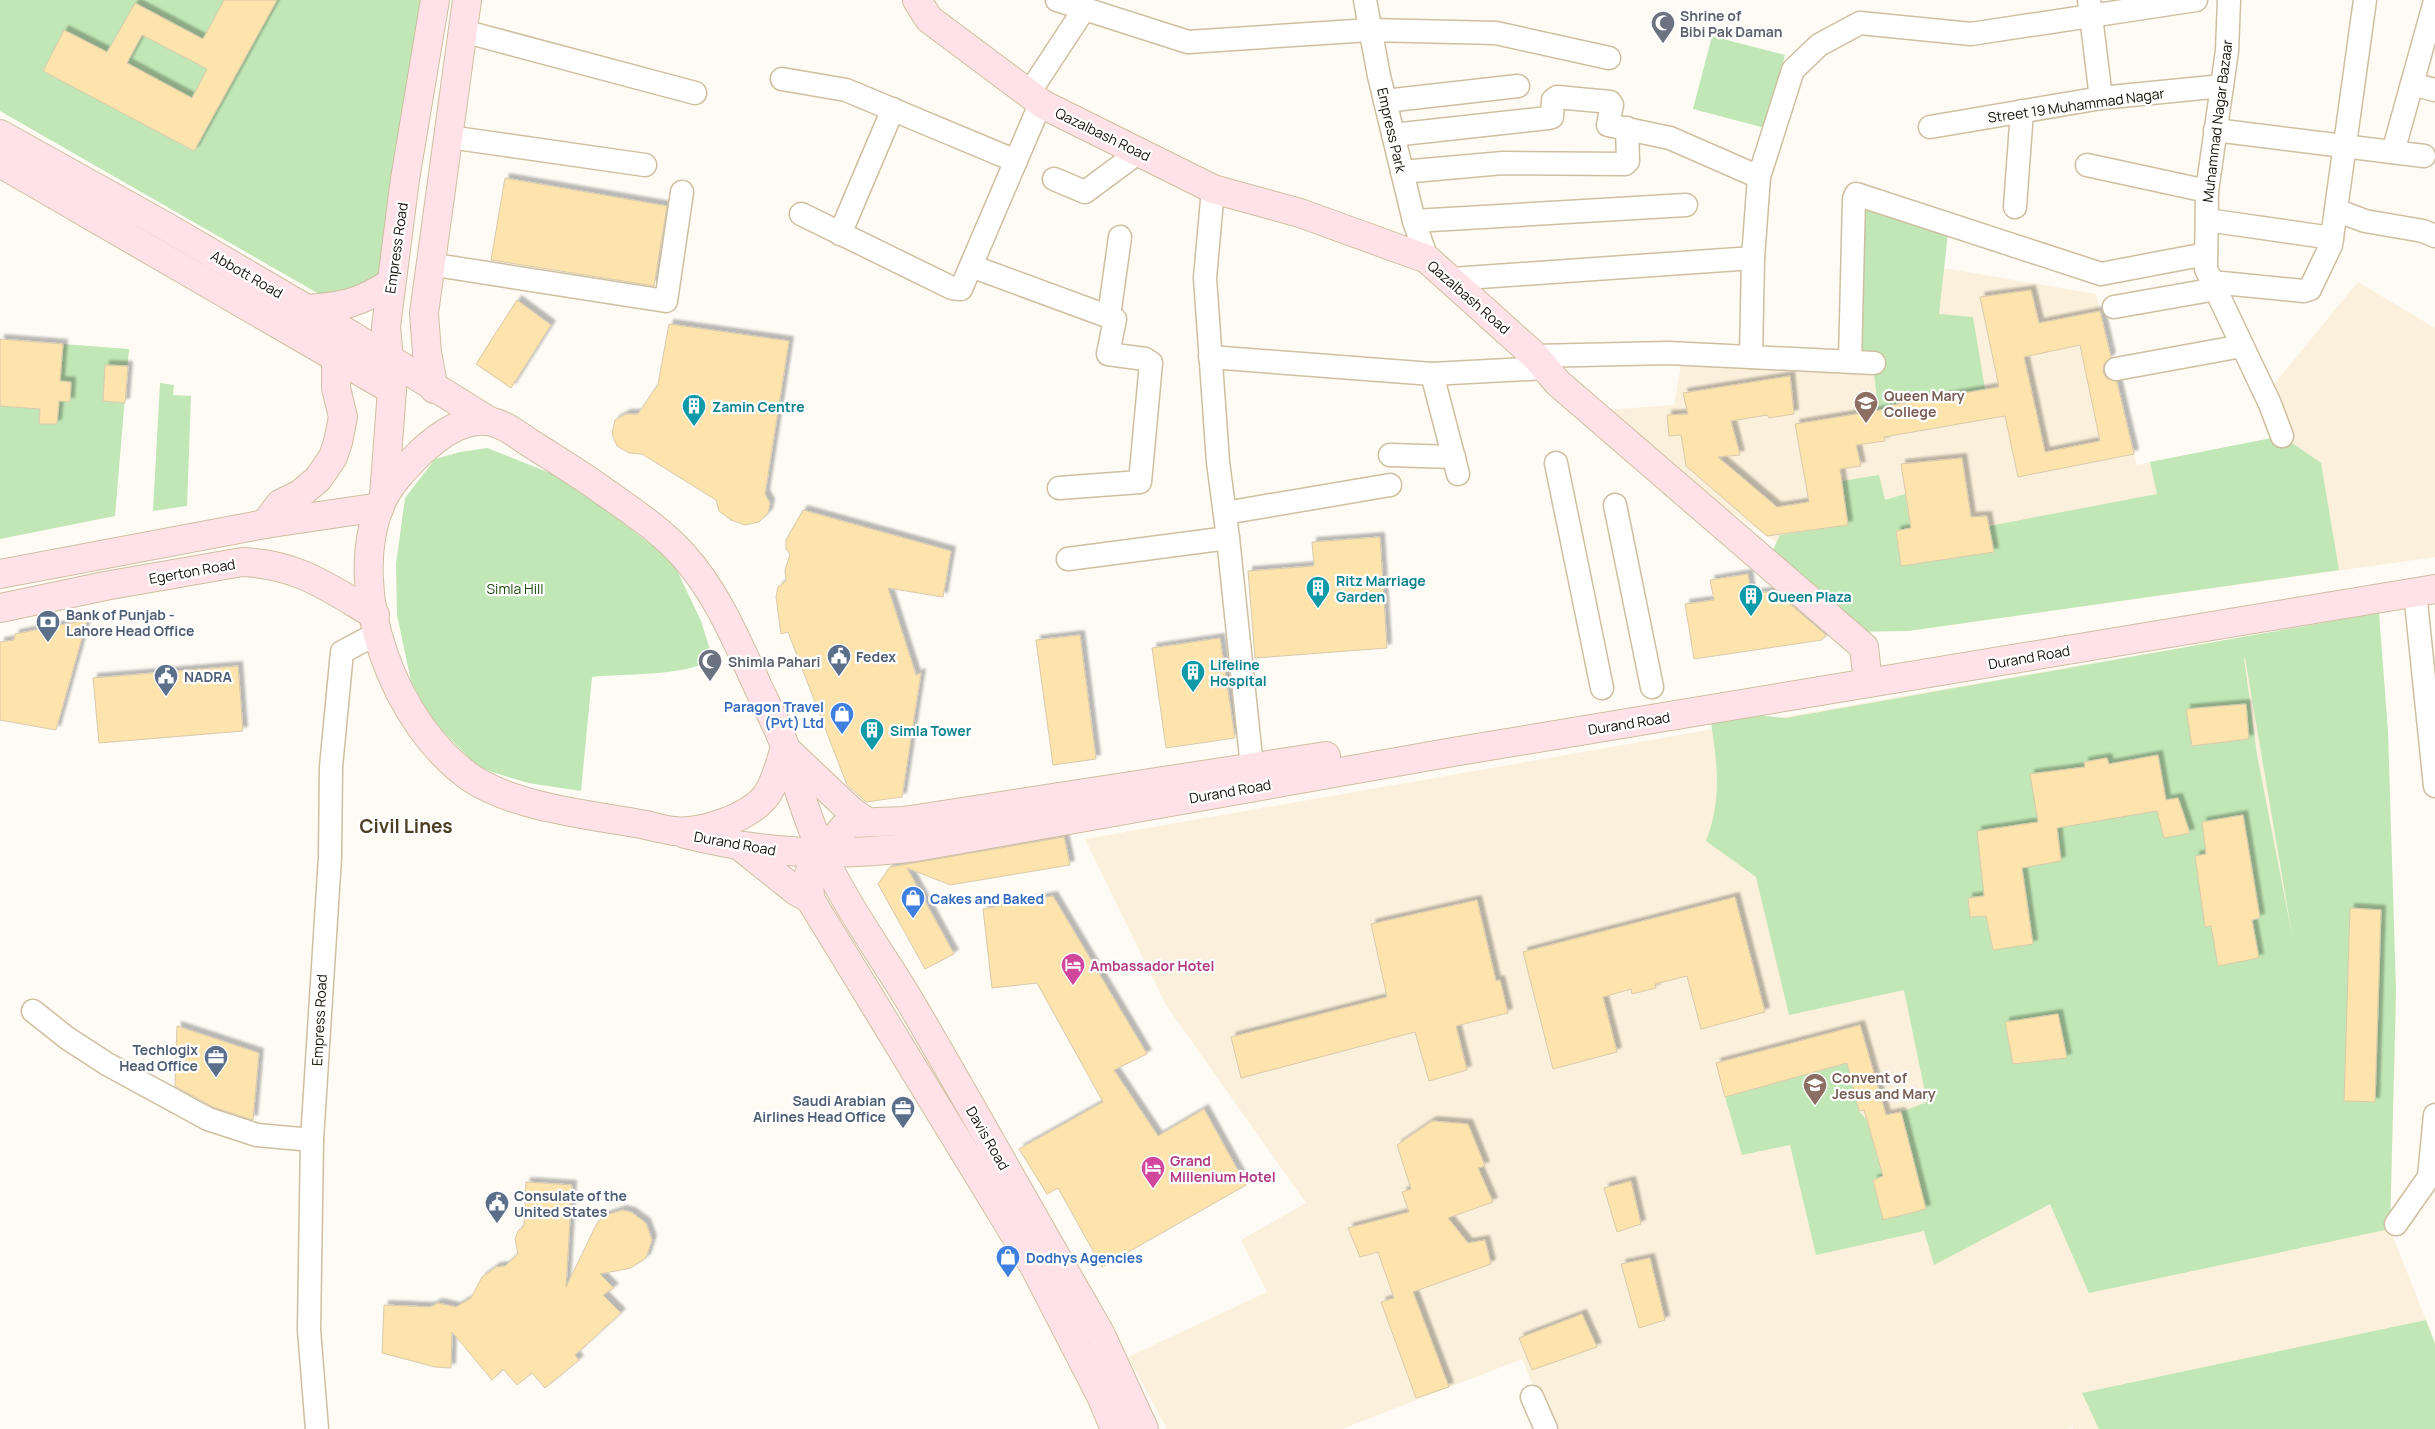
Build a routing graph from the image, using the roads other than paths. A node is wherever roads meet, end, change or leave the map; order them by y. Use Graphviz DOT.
graph roads {
  1 [pos="435,0"];
  2 [pos="467,0"];
  3 [pos="916,0"];
  4 [pos="1057,0"];
  5 [pos="1365,0"];
  6 [pos="2196,0"];
  7 [pos="2229,0"];
  8 [pos="2365,0"];
  9 [pos="2435,0"];
  10 [pos="2090,8"];
  11 [pos="1081,14"];
  12 [pos="1370,30"];
  13 [pos="463,31"];
  14 [pos="1609,58"];
  15 [pos="782,79"];
  16 [pos="2412,84"];
  17 [pos="1518,86"];
  18 [pos="2222,86"];
  19 [pos="2435,90"];
  20 [pos="694,93"];
  21 [pos="1035,98"];
  22 [pos="2101,98"];
  23 [pos="1386,101"];
  24 [pos="893,110"];
  25 [pos="2022,111"];
  26 [pos="1930,127"];
  27 [pos="1626,128"];
  28 [pos="2215,130"];
  29 [pos="0,134"];
  30 [pos="1394,135"];
  31 [pos="449,137"];
  32 [pos="2345,146"];
  33 [pos="1139,152"];
  34 [pos="2393,152"];
  35 [pos="2424,156"];
  36 [pos="1016,161"];
  37 [pos="0,163"];
  38 [pos="645,165"];
  39 [pos="2087,165"];
  40 [pos="1402,172"];
  41 [pos="1759,177"];
  42 [pos="1054,178"];
  43 [pos="1213,189"];
  44 [pos="2207,191"];
  45 [pos="682,192"];
  46 [pos="1686,205"];
  47 [pos="2015,207"];
  48 [pos="2336,210"];
  49 [pos="800,214"];
  50 [pos="2207,220"];
  51 [pos="1414,221"];
  52 [pos="840,234"];
  53 [pos="2435,236"];
  54 [pos="1120,237"];
  55 [pos="2332,238"];
  56 [pos="2206,254"];
  57 [pos="1753,258"];
  58 [pos="1427,259"];
  59 [pos="430,264"];
  60 [pos="971,266"];
  61 [pos="1452,279"];
  62 [pos="391,283"];
  63 [pos="2214,286"];
  64 [pos="2114,308"];
  65 [pos="307,309"];
  66 [pos="1109,316"];
  67 [pos="381,346"];
  68 [pos="2242,346"];
  69 [pos="336,357"];
  70 [pos="1210,357"];
  71 [pos="1751,357"];
  72 [pos="1540,362"];
  73 [pos="1850,362"];
  74 [pos="1874,362"];
  75 [pos="2116,369"];
  76 [pos="362,372"];
  77 [pos="1432,374"];
  78 [pos="434,389"];
  79 [pos="392,390"];
  80 [pos="343,417"];
  81 [pos="489,422"];
  82 [pos="2282,436"];
  83 [pos="1390,455"];
  84 [pos="1556,464"];
  85 [pos="1390,485"];
  86 [pos="1059,488"];
  87 [pos="382,502"];
  88 [pos="1615,505"];
  89 [pos="1225,513"];
  90 [pos="265,524"];
  91 [pos="1228,538"];
  92 [pos="1068,559"];
  93 [pos="2435,571"];
  94 [pos="0,574"];
  95 [pos="2425,591"];
  96 [pos="0,608"];
  97 [pos="376,624"];
  98 [pos="1866,665"];
  99 [pos="1652,687"];
  100 [pos="1602,688"];
  101 [pos="785,748"];
  102 [pos="1252,767"];
  103 [pos="2435,786"];
  104 [pos="865,821"];
  105 [pos="678,832"];
  106 [pos="740,847"];
  107 [pos="823,853"];
  108 [pos="810,899"];
  109 [pos="34,1011"];
  110 [pos="2435,1115"];
  111 [pos="312,1140"];
  112 [pos="2396,1224"];
  113 [pos="1532,1397"];
  114 [pos="317,1429"];
  115 [pos="1115,1429"];
  116 [pos="1144,1429"];
  117 [pos="1546,1429"];
  1 -- 62 [label="main road, Empress Road"];
  2 -- 13 [label="main road"];
  3 -- 21 [label="main road, Qazalbash Road"];
  4 -- 12 [label="street"];
  5 -- 12 [label="street, Empress Park"];
  6 -- 10 [label="street"];
  7 -- 18 [label="street, Muhammad Nagar Bazaar"];
  8 -- 32 [label="street"];
  9 -- 16 [label="street"];
  10 -- 22 [label="street"];
  10 -- 41 [label="street"];
  11 -- 21 [label="street"];
  12 -- 14 [label="street"];
  12 -- 23 [label="street, Empress Park"];
  13 -- 20 [label="street"];
  13 -- 31 [label="main road"];
  15 -- 24 [label="street"];
  16 -- 19 [label="street"];
  16 -- 34 [label="street"];
  17 -- 23 [label="street"];
  18 -- 22 [label="street, Street 19 Muhammad Nagar"];
  18 -- 28 [label="street, Muhammad Nagar Bazaar"];
  21 -- 33 [label="main road, Qazalbash Road"];
  21 -- 36 [label="street"];
  22 -- 25 [label="street, Street 19 Muhammad Nagar"];
  23 -- 30 [label="street, Empress Park"];
  24 -- 36 [label="street"];
  24 -- 52 [label="street"];
  25 -- 26 [label="street, Street 19 Muhammad Nagar"];
  25 -- 47 [label="street"];
  27 -- 30 [label="street"];
  27 -- 40 [label="street"];
  27 -- 41 [label="street"];
  28 -- 32 [label="street"];
  28 -- 44 [label="street, Muhammad Nagar Bazaar"];
  29 -- 65 [label="main road, Abbott Road"];
  30 -- 40 [label="street, Empress Park"];
  31 -- 38 [label="street"];
  31 -- 59 [label="main road"];
  32 -- 34 [label="street"];
  32 -- 48 [label="street"];
  33 -- 42 [label="street"];
  33 -- 43 [label="main road, Qazalbash Road"];
  34 -- 35 [label="street"];
  36 -- 60 [label="street"];
  37 -- 69 [label="main road, Abbott Road"];
  39 -- 44 [label="street"];
  40 -- 51 [label="street, Empress Park"];
  41 -- 57 [label="street"];
  43 -- 58 [label="main road, Qazalbash Road"];
  43 -- 70 [label="street"];
  44 -- 50 [label="street, Muhammad Nagar Bazaar"];
  45 -- 59 [label="street"];
  46 -- 51 [label="street"];
  48 -- 53 [label="street"];
  48 -- 55 [label="street"];
  49 -- 52 [label="street"];
  50 -- 55 [label="street"];
  50 -- 56 [label="street, Muhammad Nagar Bazaar"];
  51 -- 58 [label="street, Empress Park"];
  52 -- 60 [label="street"];
  54 -- 66 [label="street"];
  55 -- 63 [label="street"];
  56 -- 63 [label="street, Muhammad Nagar Bazaar"];
  56 -- 73 [label="street"];
  57 -- 61 [label="street"];
  57 -- 71 [label="street"];
  58 -- 61 [label="main road, Qazalbash Road"];
  59 -- 78 [label="main road"];
  60 -- 66 [label="street"];
  61 -- 72 [label="main road, Qazalbash Road"];
  62 -- 65 [label="main road"];
  62 -- 67 [label="main road, Empress Road"];
  63 -- 64 [label="street"];
  63 -- 68 [label="street, Muhammad Nagar Bazaar"];
  65 -- 67 [label="main road, Abbott Road"];
  66 -- 86 [label="street"];
  67 -- 76 [label="main road"];
  67 -- 78 [label="main road, Abbott Road"];
  67 -- 79 [label="main road, Empress Road"];
  68 -- 75 [label="street"];
  68 -- 82 [label="street, Muhammad Nagar Bazaar"];
  69 -- 76 [label="main road, Abbott Road"];
  69 -- 80 [label="main road"];
  70 -- 77 [label="street"];
  70 -- 89 [label="street"];
  71 -- 72 [label="street"];
  71 -- 73 [label="street"];
  72 -- 77 [label="street"];
  72 -- 98 [label="main road, Qazalbash Road"];
  73 -- 74 [label="street"];
  76 -- 79 [label="main road, Abbott Road"];
  76 -- 80 [label="main road"];
  77 -- 83 [label="street"];
  78 -- 81 [label="main road, Abbott Road"];
  79 -- 87 [label="main road, Empress Road"];
  80 -- 90 [label="main road"];
  81 -- 87 [label="main road"];
  81 -- 101 [label="main road"];
  84 -- 100 [label="street"];
  85 -- 89 [label="street"];
  87 -- 90 [label="main road"];
  87 -- 97 [label="main road"];
  88 -- 99 [label="street"];
  89 -- 91 [label="street"];
  90 -- 94 [label="main road"];
  91 -- 92 [label="street"];
  91 -- 102 [label="street"];
  93 -- 98 [label="main road, Durand Road"];
  95 -- 103 [label="street"];
  95 -- 107 [label="main road, Durand Road"];
  96 -- 97 [label="main road, Egerton Road"];
  97 -- 105 [label="main road"];
  97 -- 111 [label="street, Empress Road"];
  98 -- 102 [label="main road, Durand Road"];
  101 -- 104 [label="main road"];
  101 -- 105 [label="main road"];
  101 -- 107 [label="main road, Davis Road"];
  102 -- 104 [label="main road, Durand Road"];
  104 -- 107 [label="main road, Durand Road"];
  105 -- 106 [label="main road, Durand Road"];
  106 -- 107 [label="main road, Durand Road"];
  106 -- 108 [label="main road, Davis Road"];
  107 -- 108 [label="main road, Davis Road"];
  107 -- 116 [label="main road, Davis Road"];
  108 -- 115 [label="main road, Davis Road"];
  109 -- 111 [label="street"];
  110 -- 112 [label="street"];
  111 -- 114 [label="street, Empress Road"];
  113 -- 117 [label="street"];
}
